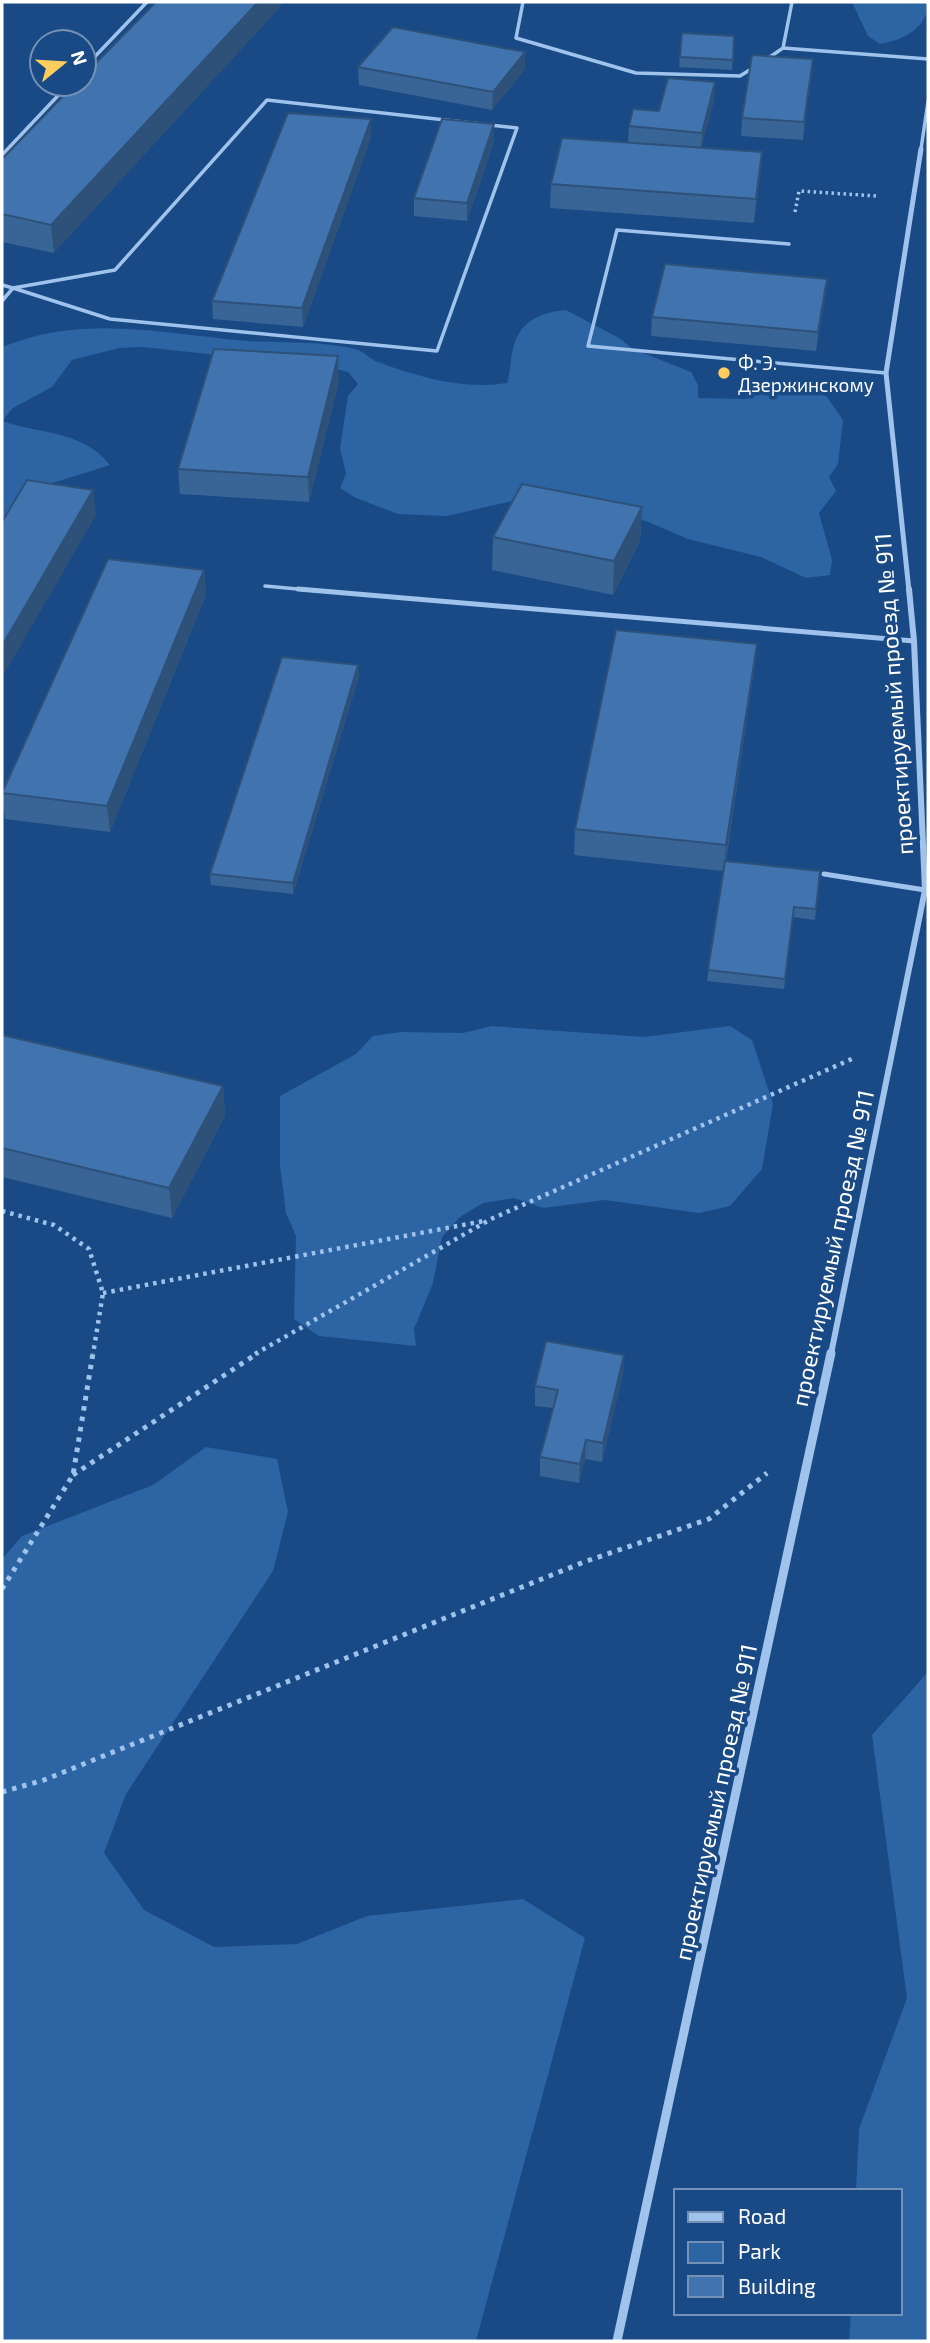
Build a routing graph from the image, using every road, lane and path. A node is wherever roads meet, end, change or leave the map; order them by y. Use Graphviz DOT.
graph roads {
  1 [pos="148,2"];
  2 [pos="523,2"];
  3 [pos="792,2"];
  4 [pos="783,48"];
  5 [pos="98,54"];
  6 [pos="928,59"];
  7 [pos="56,98"];
  8 [pos="928,102"];
  9 [pos="921,149"];
  10 [pos="2,155"];
  11 [pos="841,194"];
  12 [pos="789,244"];
  13 [pos="2,285"];
  14 [pos="13,288"];
  15 [pos="2,301"];
  16 [pos="886,373"];
  17 [pos="265,586"];
  18 [pos="914,641"];
  19 [pos="824,874"];
  20 [pos="925,890"];
  21 [pos="894,1040"];
  22 [pos="2,1211"];
  23 [pos="491,1219"];
  24 [pos="103,1293"];
  25 [pos="814,1436"];
  26 [pos="73,1475"];
  27 [pos="2,1589"];
  28 [pos="2,1792"];
  29 [pos="617,2341"];
  1 -- 5 [label="lane"];
  2 -- 4 [label="lane"];
  3 -- 4 [label="lane"];
  4 -- 6 [label="lane"];
  7 -- 10 [label="lane"];
  8 -- 9 [label="lane"];
  9 -- 16 [label="street, проектируемый проезд № 911"];
  11 -- 12 [label="path"];
  12 -- 16 [label="lane"];
  13 -- 14 [label="lane"];
  14 -- 14 [label="lane"];
  14 -- 15 [label="lane"];
  16 -- 18 [label="street, проектируемый проезд № 911"];
  17 -- 18 [label="lane"];
  18 -- 20 [label="street, проектируемый проезд № 911"];
  19 -- 20 [label="lane"];
  20 -- 21 [label="street, проектируемый проезд № 911"];
  21 -- 23 [label="path"];
  21 -- 25 [label="street, проектируемый проезд № 911"];
  22 -- 24 [label="path"];
  23 -- 24 [label="path"];
  23 -- 26 [label="path"];
  24 -- 26 [label="path"];
  25 -- 28 [label="path"];
  25 -- 29 [label="street, проектируемый проезд № 911"];
  26 -- 27 [label="path"];
}
